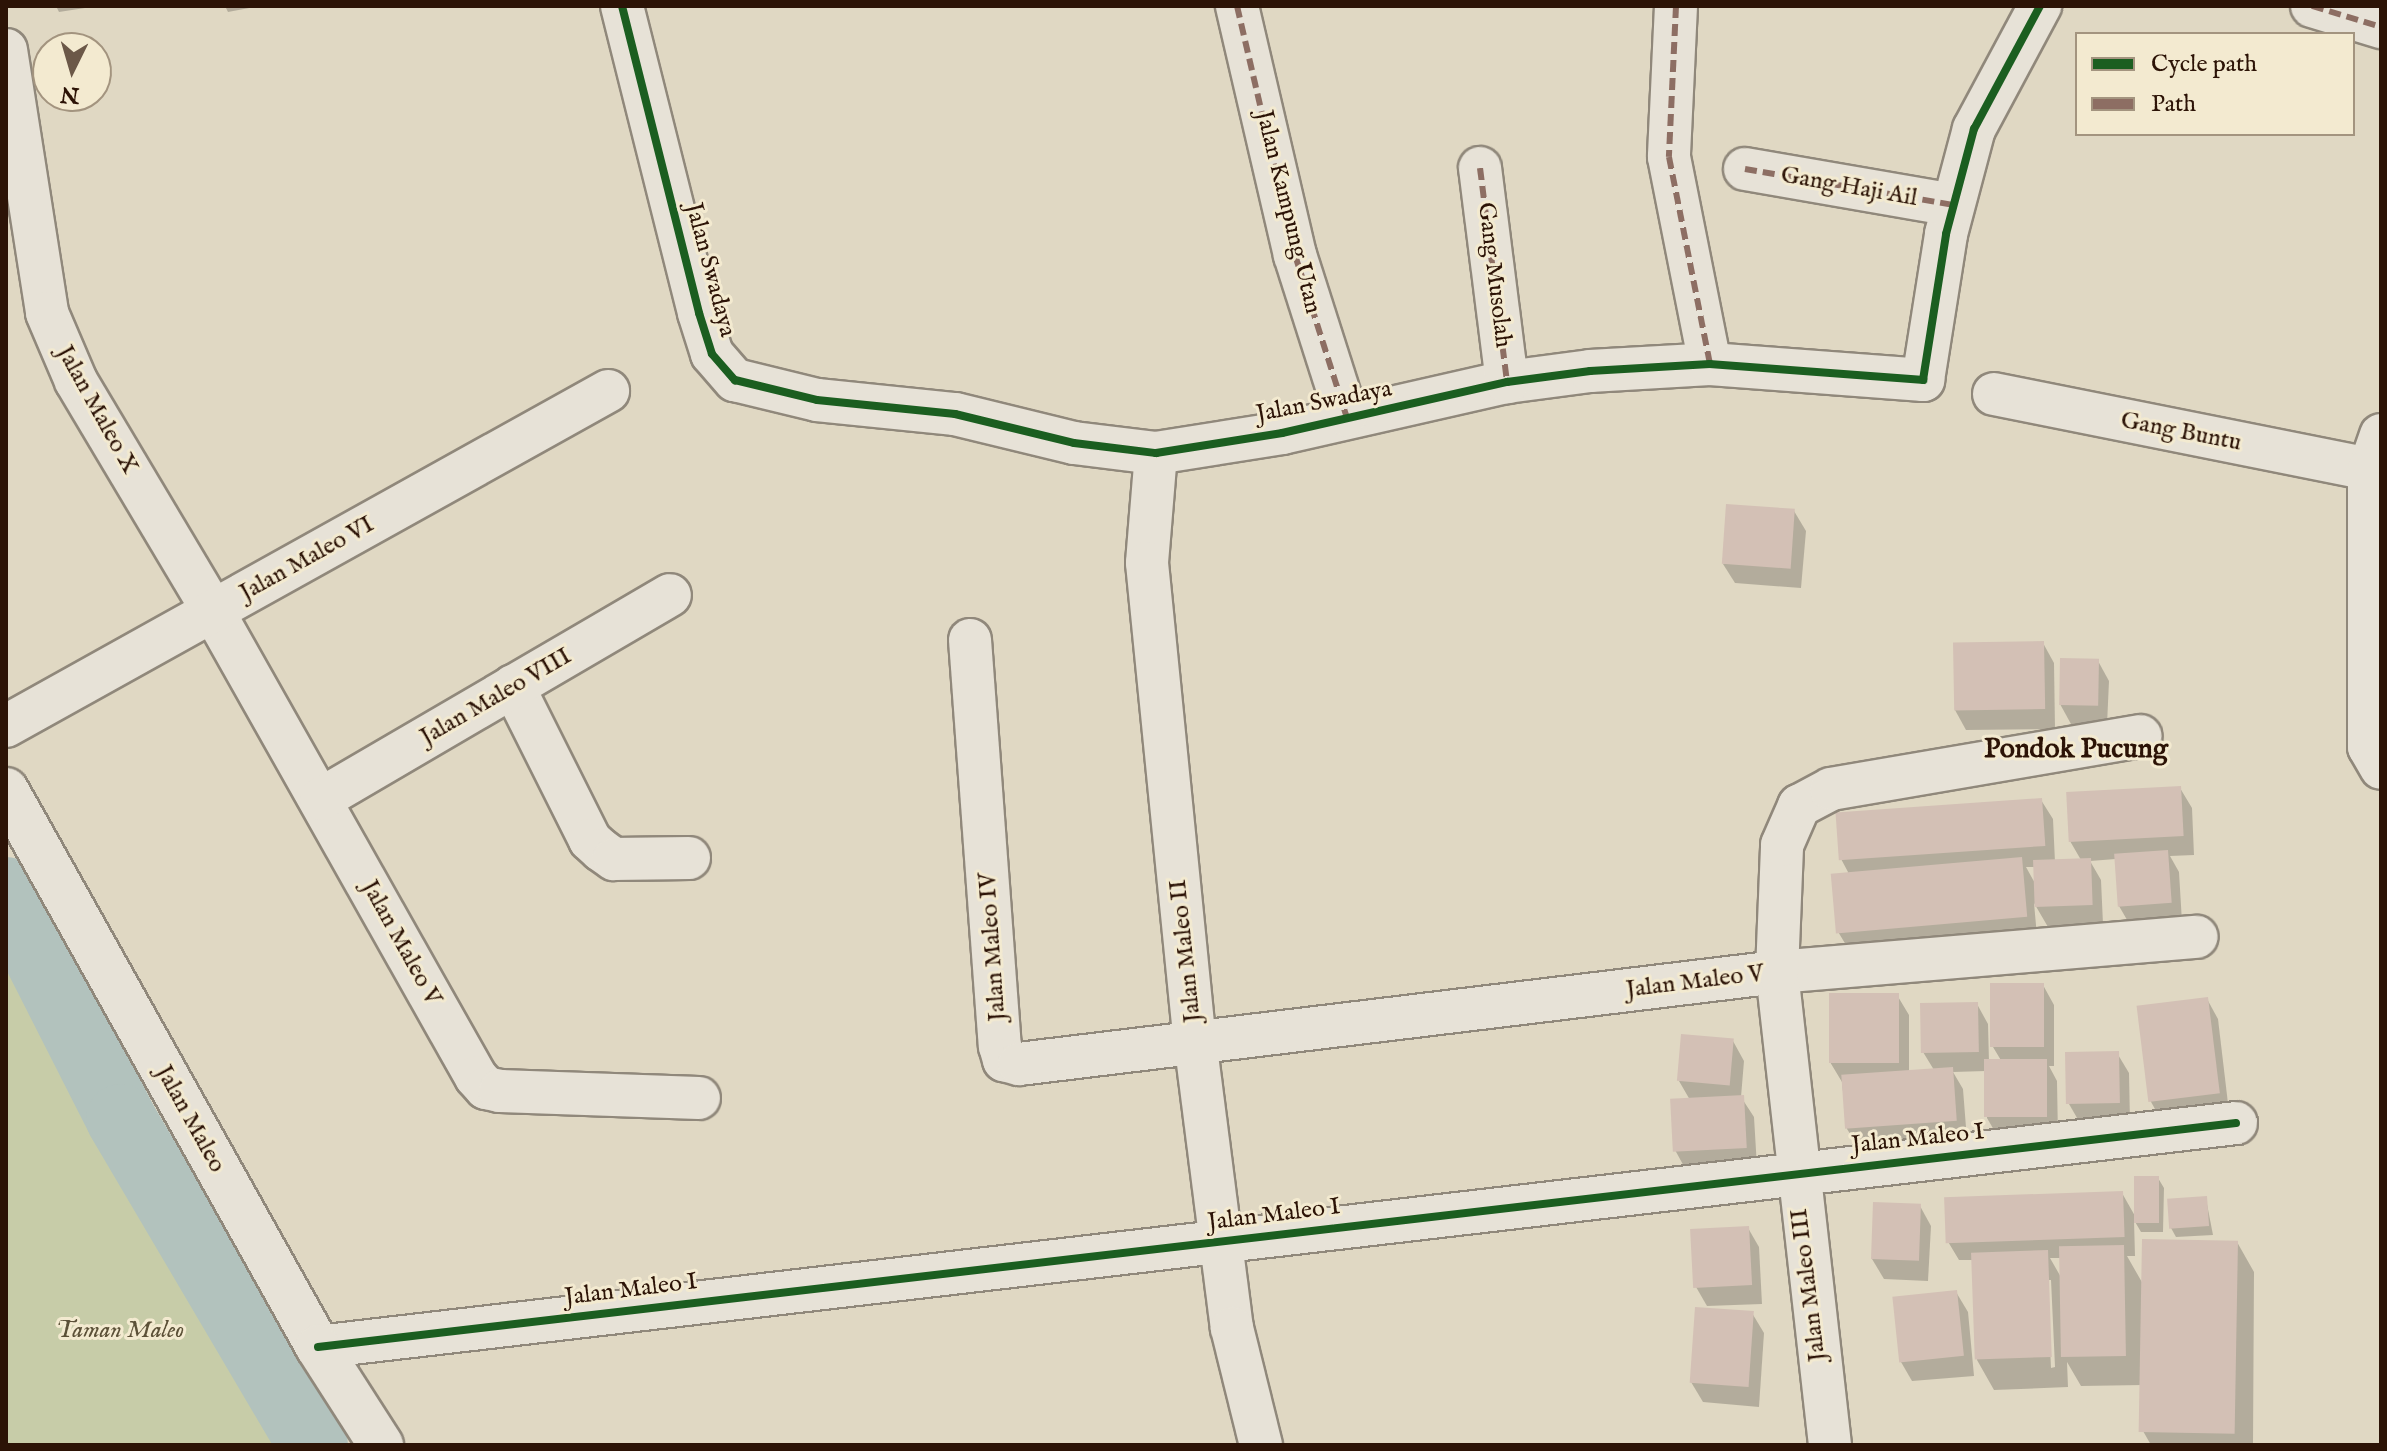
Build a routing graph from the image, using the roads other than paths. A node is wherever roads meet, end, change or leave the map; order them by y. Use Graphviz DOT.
graph roads {
  1 [pos="622,6"];
  2 [pos="1237,6"];
  3 [pos="1676,6"];
  4 [pos="2040,6"];
  5 [pos="2312,6"];
  6 [pos="2381,27"];
  7 [pos="6,50"];
  8 [pos="1480,168"];
  9 [pos="1745,169"];
  10 [pos="1953,205"];
  11 [pos="1710,364"];
  12 [pos="1507,382"];
  13 [pos="608,391"];
  14 [pos="1994,394"];
  15 [pos="1346,415"];
  16 [pos="2375,452"];
  17 [pos="1156,453"];
  18 [pos="670,595"];
  19 [pos="213,611"];
  20 [pos="970,640"];
  21 [pos="513,686"];
  22 [pos="6,726"];
  23 [pos="2140,736"];
  24 [pos="2381,768"];
  25 [pos="6,790"];
  26 [pos="321,799"];
  27 [pos="689,858"];
  28 [pos="2197,937"];
  29 [pos="1777,972"];
  30 [pos="1195,1040"];
  31 [pos="699,1098"];
  32 [pos="2236,1123"];
  33 [pos="1796,1173"];
  34 [pos="1220,1241"];
  35 [pos="318,1347"];
  36 [pos="381,1445"];
  37 [pos="1261,1445"];
  38 [pos="1830,1445"];
  1 -- 17 [label="street, Jalan Swadaya"];
  2 -- 15 [label="street, Jalan Kampung Utan"];
  3 -- 11 [label="street"];
  4 -- 10 [label="street, Jalan Swadaya"];
  5 -- 6 [label="street"];
  7 -- 19 [label="street, Jalan Maleo X"];
  8 -- 12 [label="street, Gang Musolah"];
  9 -- 10 [label="street, Gang Haji Ail"];
  10 -- 11 [label="street, Jalan Swadaya"];
  11 -- 12 [label="street, Jalan Swadaya"];
  12 -- 15 [label="street, Jalan Swadaya"];
  13 -- 19 [label="street, Jalan Maleo VI"];
  14 -- 16 [label="street, Gang Buntu"];
  15 -- 17 [label="street, Jalan Swadaya"];
  16 -- 24 [label="street"];
  17 -- 30 [label="street, Jalan Maleo II"];
  18 -- 21 [label="street, Jalan Maleo VIII"];
  19 -- 22 [label="street, Jalan Maleo VI"];
  19 -- 26 [label="street, Jalan Maleo V"];
  20 -- 30 [label="street, Jalan Maleo IV"];
  21 -- 26 [label="street, Jalan Maleo VIII"];
  21 -- 27 [label="street"];
  23 -- 29 [label="street, Jalan Maleo III"];
  25 -- 35 [label="street, Jalan Maleo"];
  26 -- 31 [label="street, Jalan Maleo V"];
  28 -- 29 [label="street, Jalan Maleo V"];
  29 -- 30 [label="street, Jalan Maleo V"];
  29 -- 33 [label="street, Jalan Maleo III"];
  30 -- 34 [label="street, Jalan Maleo II"];
  32 -- 33 [label="street, Jalan Maleo I"];
  33 -- 34 [label="street, Jalan Maleo I"];
  33 -- 38 [label="street, Jalan Maleo III"];
  34 -- 35 [label="street, Jalan Maleo I"];
  34 -- 37 [label="street, Jalan Maleo II"];
  35 -- 36 [label="street, Jalan Maleo"];
}
